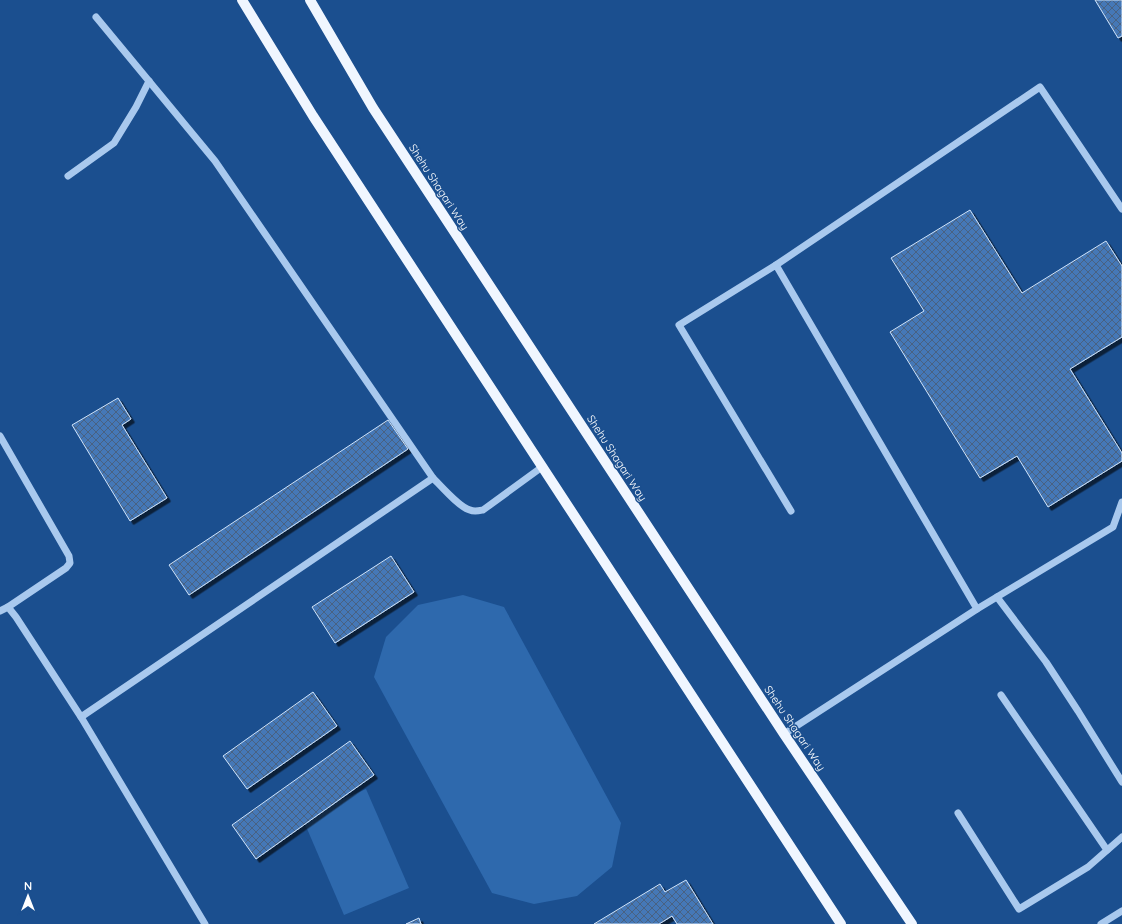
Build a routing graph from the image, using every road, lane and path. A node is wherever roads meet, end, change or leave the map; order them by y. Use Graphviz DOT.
graph roads {
  1 [pos="242,0"];
  2 [pos="310,0"];
  3 [pos="96,17"];
  4 [pos="149,81"];
  5 [pos="68,176"];
  6 [pos="1122,209"];
  7 [pos="776,264"];
  8 [pos="0,436"];
  9 [pos="542,467"];
  10 [pos="433,478"];
  11 [pos="1122,502"];
  12 [pos="791,511"];
  13 [pos="997,597"];
  14 [pos="8,607"];
  15 [pos="977,609"];
  16 [pos="0,611"];
  17 [pos="1001,695"];
  18 [pos="81,717"];
  19 [pos="784,734"];
  20 [pos="1122,782"];
  21 [pos="958,813"];
  22 [pos="1122,837"];
  23 [pos="1107,850"];
  24 [pos="1122,911"];
  25 [pos="205,924"];
  26 [pos="840,924"];
  27 [pos="912,924"];
  28 [pos="1101,924"];
  1 -- 9 [label="main road"];
  2 -- 19 [label="main road, Shehu Shagari Way"];
  3 -- 4 [label="street"];
  4 -- 5 [label="street"];
  4 -- 10 [label="street"];
  6 -- 7 [label="street"];
  7 -- 12 [label="street"];
  7 -- 15 [label="street"];
  8 -- 14 [label="street"];
  9 -- 10 [label="street"];
  9 -- 26 [label="main road"];
  10 -- 18 [label="street"];
  11 -- 13 [label="street"];
  13 -- 15 [label="street"];
  13 -- 20 [label="street"];
  14 -- 16 [label="street"];
  14 -- 18 [label="street"];
  15 -- 19 [label="street"];
  17 -- 23 [label="street"];
  18 -- 25 [label="street"];
  19 -- 27 [label="main road, Shehu Shagari Way"];
  21 -- 23 [label="street"];
  22 -- 23 [label="street"];
  24 -- 28 [label="street"];
}
